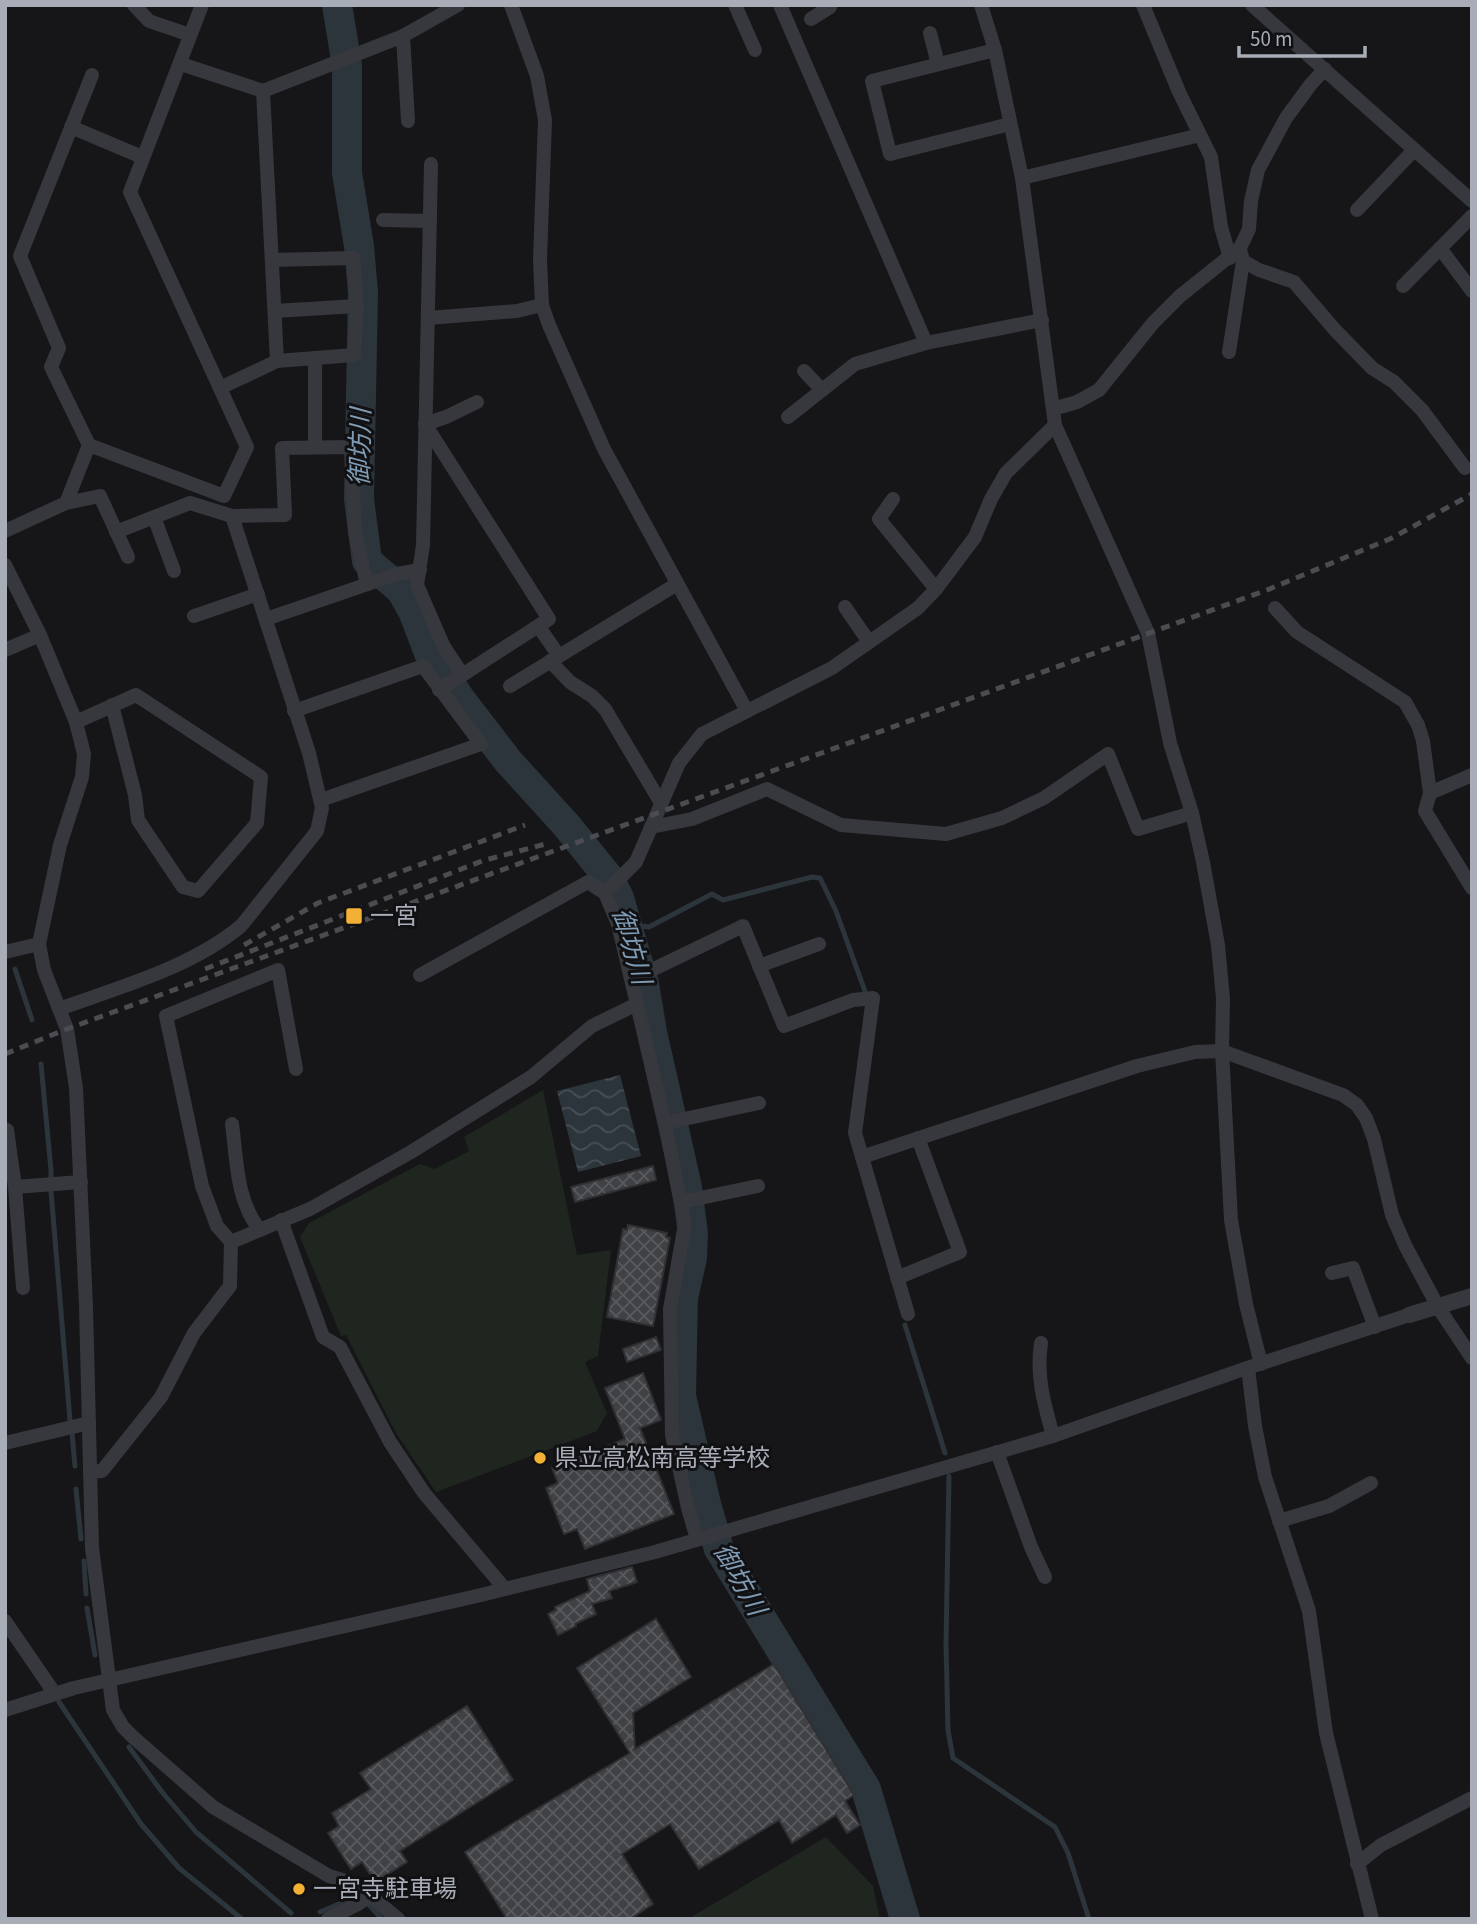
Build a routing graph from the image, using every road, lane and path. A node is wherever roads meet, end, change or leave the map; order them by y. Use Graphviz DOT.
graph roads {
  1 [pos="134,5"];
  2 [pos="202,5"];
  3 [pos="458,5"];
  4 [pos="510,5"];
  5 [pos="735,5"];
  6 [pos="780,5"];
  7 [pos="981,5"];
  8 [pos="1143,5"];
  9 [pos="1252,5"];
  10 [pos="834,6"];
  11 [pos="811,19"];
  12 [pos="930,33"];
  13 [pos="190,36"];
  14 [pos="403,36"];
  15 [pos="755,50"];
  16 [pos="995,50"];
  17 [pos="181,64"];
  18 [pos="938,64"];
  19 [pos="1325,69"];
  20 [pos="92,75"];
  21 [pos="263,91"];
  22 [pos="408,121"];
  23 [pos="1010,124"];
  24 [pos="71,127"];
  25 [pos="1200,135"];
  26 [pos="1414,150"];
  27 [pos="142,157"];
  28 [pos="431,164"];
  29 [pos="1022,178"];
  30 [pos="1472,201"];
  31 [pos="1357,210"];
  32 [pos="1472,216"];
  33 [pos="383,220"];
  34 [pos="430,221"];
  35 [pos="1440,248"];
  36 [pos="1238,256"];
  37 [pos="272,260"];
  38 [pos="1403,286"];
  39 [pos="1472,291"];
  40 [pos="542,305"];
  41 [pos="357,306"];
  42 [pos="275,311"];
  43 [pos="428,317"];
  44 [pos="1042,320"];
  45 [pos="926,343"];
  46 [pos="1229,352"];
  47 [pos="315,358"];
  48 [pos="277,361"];
  49 [pos="804,371"];
  50 [pos="220,388"];
  51 [pos="822,390"];
  52 [pos="477,402"];
  53 [pos="1053,409"];
  54 [pos="788,418"];
  55 [pos="425,424"];
  56 [pos="1055,425"];
  57 [pos="89,445"];
  58 [pos="315,447"];
  59 [pos="1465,468"];
  60 [pos="894,499"];
  61 [pos="66,503"];
  62 [pos="232,516"];
  63 [pos="153,517"];
  64 [pos="5,531"];
  65 [pos="116,532"];
  66 [pos="128,557"];
  67 [pos="5,565"];
  68 [pos="419,570"];
  69 [pos="174,571"];
  70 [pos="370,582"];
  71 [pos="677,584"];
  72 [pos="936,589"];
  73 [pos="258,594"];
  74 [pos="845,607"];
  75 [pos="1275,608"];
  76 [pos="194,616"];
  77 [pos="266,619"];
  78 [pos="539,627"];
  79 [pos="40,635"];
  80 [pos="869,642"];
  81 [pos="5,650"];
  82 [pos="554,659"];
  83 [pos="460,675"];
  84 [pos="510,687"];
  85 [pos="439,690"];
  86 [pos="112,705"];
  87 [pos="747,710"];
  88 [pos="293,711"];
  89 [pos="76,722"];
  90 [pos="1472,775"];
  91 [pos="1430,793"];
  92 [pos="321,800"];
  93 [pos="661,803"];
  94 [pos="1192,813"];
  95 [pos="651,827"];
  96 [pos="1472,888"];
  97 [pos="609,889"];
  98 [pos="39,944"];
  99 [pos="819,944"];
  100 [pos="5,952"];
  101 [pos="759,966"];
  102 [pos="419,975"];
  103 [pos="640,976"];
  104 [pos="637,1003"];
  105 [pos="59,1009"];
  106 [pos="1222,1051"];
  107 [pos="296,1069"];
  108 [pos="759,1103"];
  109 [pos="671,1122"];
  110 [pos="232,1124"];
  111 [pos="7,1130"];
  112 [pos="918,1138"];
  113 [pos="862,1157"];
  114 [pos="81,1182"];
  115 [pos="758,1186"];
  116 [pos="15,1187"];
  117 [pos="682,1202"];
  118 [pos="281,1220"];
  119 [pos="260,1230"];
  120 [pos="231,1242"];
  121 [pos="1332,1273"];
  122 [pos="897,1278"];
  123 [pos="23,1288"];
  124 [pos="1472,1296"];
  125 [pos="1438,1307"];
  126 [pos="908,1314"];
  127 [pos="1409,1315"];
  128 [pos="1375,1326"];
  129 [pos="1041,1343"];
  130 [pos="1472,1358"];
  131 [pos="1255,1366"];
  132 [pos="89,1423"];
  133 [pos="1053,1436"];
  134 [pos="5,1443"];
  135 [pos="996,1452"];
  136 [pos="90,1472"];
  137 [pos="1371,1483"];
  138 [pos="1279,1521"];
  139 [pos="699,1538"];
  140 [pos="1045,1577"];
  141 [pos="506,1589"];
  142 [pos="5,1621"];
  143 [pos="109,1681"];
  144 [pos="55,1694"];
  145 [pos="5,1710"];
  146 [pos="1472,1798"];
  147 [pos="1357,1864"];
  148 [pos="371,1895"];
  149 [pos="328,1919"];
  150 [pos="398,1919"];
  151 [pos="1372,1919"];
  1 -- 13 [label="street"];
  2 -- 13 [label="street"];
  3 -- 14 [label="street"];
  4 -- 40 [label="street"];
  5 -- 15 [label="street"];
  6 -- 45 [label="street"];
  7 -- 16 [label="street"];
  8 -- 25 [label="street"];
  9 -- 19 [label="street"];
  10 -- 11 [label="street"];
  12 -- 18 [label="street"];
  13 -- 17 [label="street"];
  14 -- 21 [label="street"];
  14 -- 22 [label="street"];
  16 -- 18 [label="street"];
  16 -- 23 [label="street"];
  17 -- 21 [label="street"];
  17 -- 27 [label="street"];
  18 -- 23 [label="street"];
  19 -- 26 [label="street"];
  19 -- 36 [label="street"];
  20 -- 24 [label="street"];
  21 -- 37 [label="street"];
  23 -- 29 [label="street"];
  24 -- 27 [label="street"];
  24 -- 57 [label="street"];
  25 -- 29 [label="street"];
  25 -- 36 [label="street"];
  26 -- 30 [label="street"];
  26 -- 31 [label="street"];
  27 -- 50 [label="street"];
  28 -- 34 [label="street"];
  29 -- 44 [label="street"];
  32 -- 35 [label="street"];
  33 -- 34 [label="street"];
  34 -- 43 [label="street"];
  35 -- 38 [label="street"];
  35 -- 39 [label="street"];
  36 -- 46 [label="street"];
  36 -- 53 [label="street"];
  36 -- 59 [label="street"];
  37 -- 41 [label="street"];
  37 -- 42 [label="street"];
  40 -- 43 [label="street"];
  40 -- 71 [label="street"];
  41 -- 42 [label="street"];
  41 -- 47 [label="street"];
  42 -- 48 [label="street"];
  43 -- 55 [label="street"];
  44 -- 45 [label="street"];
  44 -- 53 [label="street"];
  45 -- 51 [label="street"];
  47 -- 48 [label="street"];
  47 -- 58 [label="street"];
  48 -- 50 [label="street"];
  49 -- 51 [label="street"];
  50 -- 57 [label="street"];
  51 -- 54 [label="street"];
  52 -- 55 [label="street"];
  53 -- 56 [label="street"];
  55 -- 68 [label="street"];
  55 -- 78 [label="street"];
  56 -- 72 [label="street"];
  56 -- 94 [label="street"];
  57 -- 61 [label="street"];
  58 -- 62 [label="street"];
  58 -- 70 [label="street"];
  60 -- 72 [label="street"];
  61 -- 64 [label="street"];
  61 -- 65 [label="street"];
  62 -- 63 [label="street"];
  62 -- 73 [label="street"];
  63 -- 65 [label="street"];
  63 -- 69 [label="street"];
  65 -- 66 [label="street"];
  67 -- 79 [label="street"];
  68 -- 70 [label="street"];
  68 -- 83 [label="street"];
  70 -- 77 [label="street"];
  71 -- 82 [label="street"];
  71 -- 87 [label="street"];
  72 -- 80 [label="street"];
  73 -- 76 [label="street"];
  73 -- 77 [label="street"];
  74 -- 80 [label="street"];
  75 -- 91 [label="street"];
  77 -- 88 [label="street"];
  78 -- 82 [label="street"];
  78 -- 83 [label="street"];
  79 -- 81 [label="street"];
  79 -- 89 [label="street"];
  80 -- 87 [label="street"];
  82 -- 84 [label="street"];
  82 -- 93 [label="street"];
  83 -- 85 [label="street"];
  85 -- 88 [label="street"];
  85 -- 92 [label="street"];
  86 -- 86 [label="street"];
  86 -- 89 [label="street"];
  87 -- 93 [label="street"];
  88 -- 92 [label="street"];
  89 -- 98 [label="street"];
  90 -- 91 [label="street"];
  91 -- 96 [label="street"];
  92 -- 105 [label="street"];
  93 -- 95 [label="street"];
  94 -- 95 [label="street"];
  94 -- 106 [label="street"];
  95 -- 97 [label="street"];
  97 -- 102 [label="street"];
  97 -- 103 [label="street"];
  98 -- 100 [label="street"];
  98 -- 105 [label="street"];
  99 -- 101 [label="street"];
  101 -- 103 [label="street"];
  101 -- 113 [label="street"];
  103 -- 104 [label="street"];
  104 -- 109 [label="street"];
  104 -- 118 [label="street"];
  105 -- 114 [label="street"];
  106 -- 112 [label="street"];
  106 -- 125 [label="street"];
  106 -- 131 [label="street"];
  107 -- 120 [label="street"];
  108 -- 109 [label="street"];
  109 -- 117 [label="street"];
  110 -- 119 [label="street"];
  111 -- 116 [label="street"];
  112 -- 113 [label="street"];
  112 -- 122 [label="street"];
  113 -- 122 [label="street"];
  114 -- 116 [label="street"];
  114 -- 132 [label="street"];
  115 -- 117 [label="street"];
  116 -- 123 [label="street"];
  117 -- 139 [label="street"];
  118 -- 119 [label="street"];
  118 -- 141 [label="street"];
  119 -- 120 [label="street"];
  120 -- 136 [label="street"];
  121 -- 128 [label="street"];
  122 -- 126 [label="street"];
  124 -- 125 [label="street"];
  125 -- 127 [label="street"];
  125 -- 130 [label="street"];
  127 -- 128 [label="street"];
  128 -- 131 [label="street"];
  129 -- 133 [label="street"];
  131 -- 133 [label="street"];
  131 -- 138 [label="street"];
  132 -- 134 [label="street"];
  132 -- 136 [label="street"];
  133 -- 135 [label="street"];
  135 -- 139 [label="street"];
  135 -- 140 [label="street"];
  136 -- 143 [label="street"];
  137 -- 138 [label="street"];
  138 -- 147 [label="street"];
  139 -- 141 [label="street"];
  141 -- 143 [label="street"];
  142 -- 144 [label="street"];
  143 -- 144 [label="street"];
  143 -- 148 [label="street"];
  144 -- 145 [label="street"];
  146 -- 147 [label="street"];
  147 -- 151 [label="street"];
  148 -- 149 [label="street"];
  148 -- 150 [label="street"];
}
